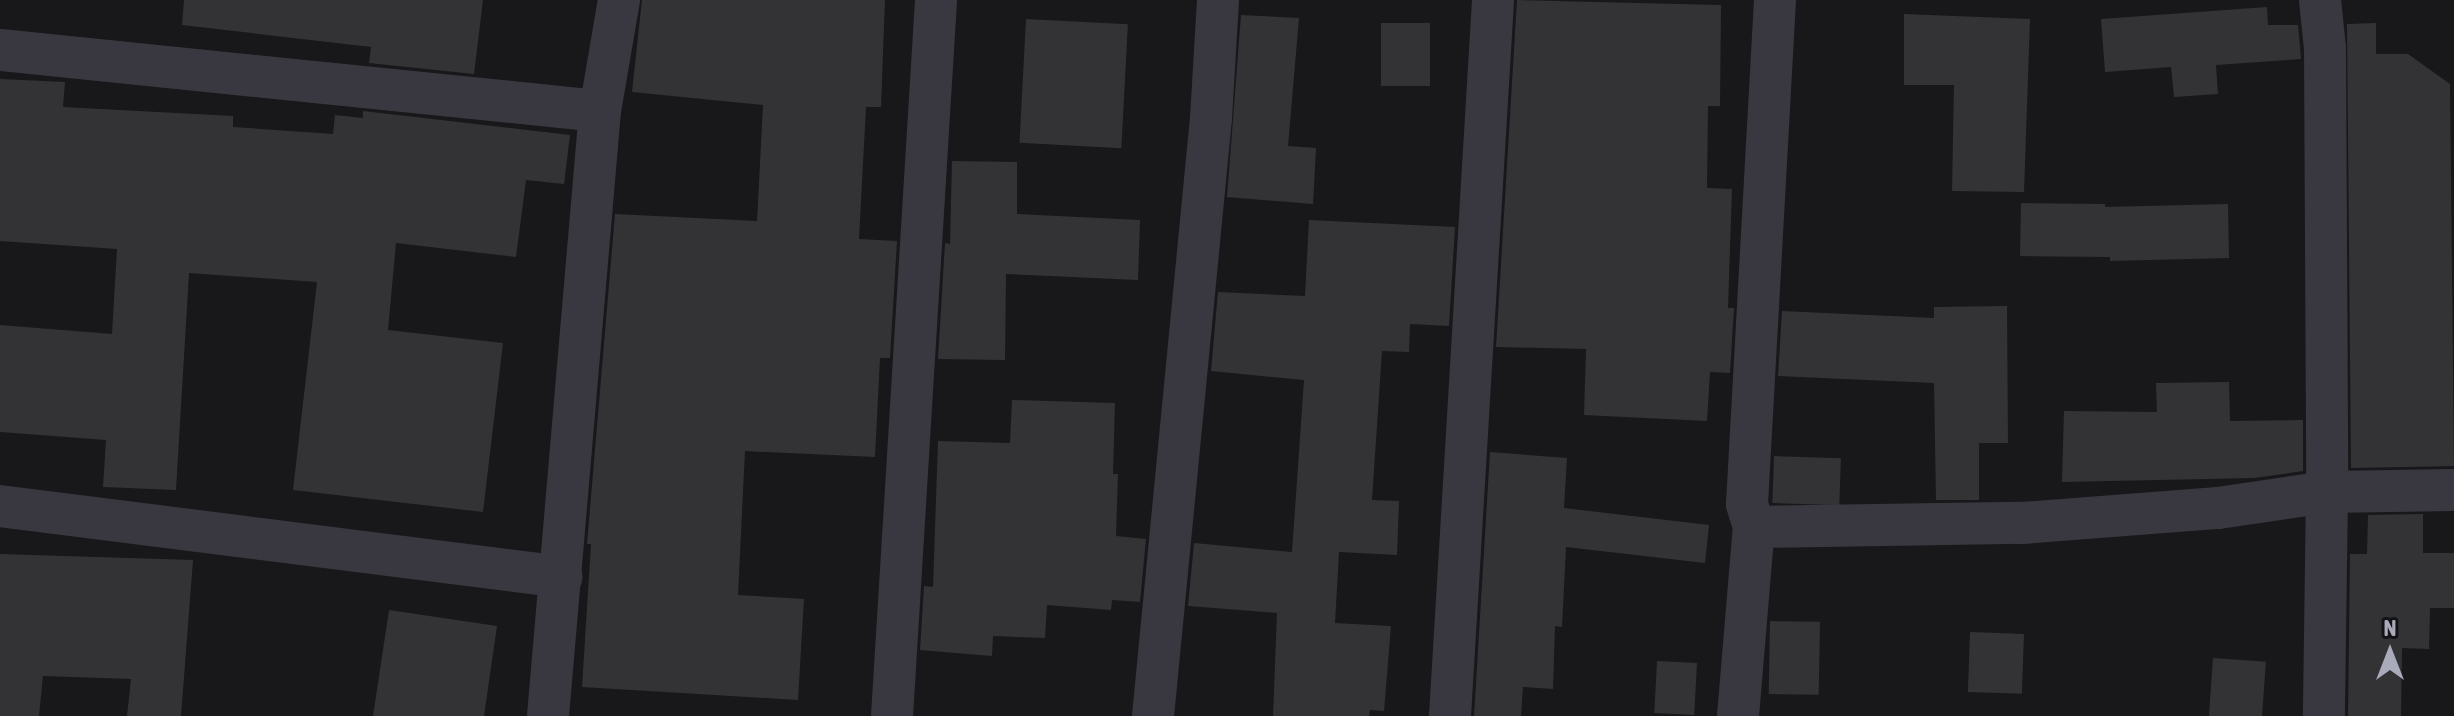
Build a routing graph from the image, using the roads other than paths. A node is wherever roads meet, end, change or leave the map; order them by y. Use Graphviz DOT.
graph roads {
  1 [pos="619,0"];
  2 [pos="936,0"];
  3 [pos="1218,0"];
  4 [pos="1493,0"];
  5 [pos="1775,0"];
  6 [pos="2320,0"];
  7 [pos="0,50"];
  8 [pos="600,111"];
  9 [pos="2454,490"];
  10 [pos="2327,492"];
  11 [pos="0,506"];
  12 [pos="1754,527"];
  13 [pos="562,577"];
  14 [pos="548,716"];
  15 [pos="892,716"];
  16 [pos="1153,716"];
  17 [pos="1450,716"];
  18 [pos="1738,716"];
  19 [pos="2324,716"];
  1 -- 8 [label="street"];
  2 -- 15 [label="street"];
  3 -- 16 [label="street"];
  4 -- 17 [label="street"];
  5 -- 12 [label="street"];
  6 -- 10 [label="street"];
  7 -- 8 [label="street"];
  8 -- 13 [label="street"];
  9 -- 10 [label="street"];
  10 -- 12 [label="street"];
  10 -- 19 [label="street"];
  11 -- 13 [label="street"];
  12 -- 18 [label="street"];
  13 -- 14 [label="street"];
}
